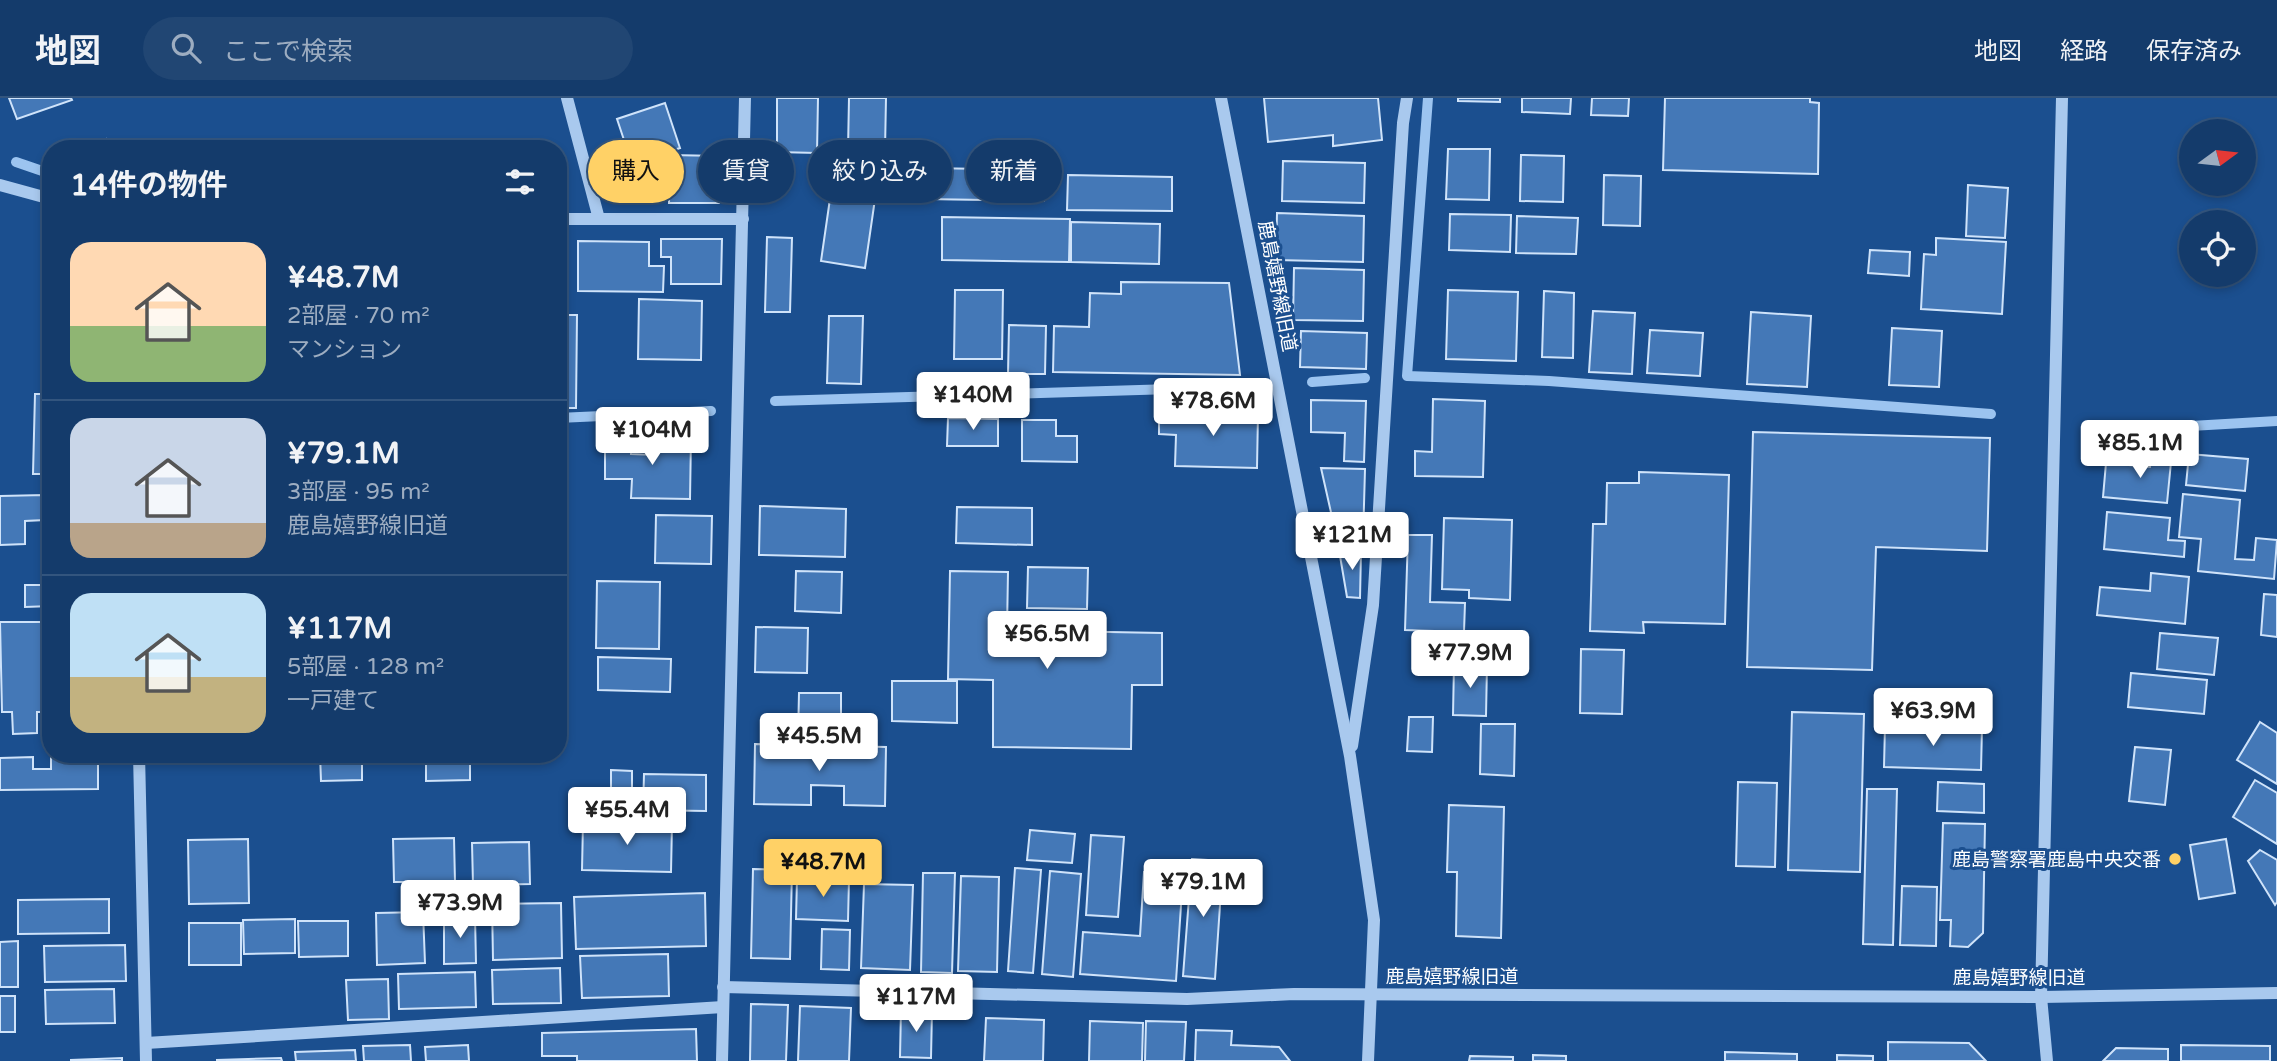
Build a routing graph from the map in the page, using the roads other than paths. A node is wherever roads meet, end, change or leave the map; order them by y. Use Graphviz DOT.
graph roads {
  1 [pos="567,98"];
  2 [pos="745,98"];
  3 [pos="1221,98"];
  4 [pos="1408,98"];
  5 [pos="2062,98"];
  6 [pos="0,185"];
  7 [pos="42,197"];
  8 [pos="567,219"];
  9 [pos="599,219"];
  10 [pos="743,219"];
  11 [pos="1350,755"];
  12 [pos="139,763"];
  13 [pos="723,987"];
  14 [pos="2277,993"];
  15 [pos="1370,996"];
  16 [pos="2041,997"];
  17 [pos="723,1007"];
  18 [pos="146,1043"];
  19 [pos="146,1061"];
  20 [pos="722,1061"];
  21 [pos="1368,1061"];
  22 [pos="2047,1061"];
  1 -- 9 [label="street"];
  2 -- 10 [label="street"];
  3 -- 11 [label="street, 鹿島嬉野線旧道"];
  4 -- 11 [label="street"];
  5 -- 16 [label="street"];
  6 -- 7 [label="street"];
  8 -- 9 [label="street"];
  9 -- 10 [label="street"];
  10 -- 13 [label="street"];
  11 -- 15 [label="street, 鹿島嬉野線旧道"];
  12 -- 18 [label="street"];
  13 -- 15 [label="street"];
  13 -- 17 [label="street"];
  14 -- 16 [label="street, 鹿島嬉野線旧道"];
  15 -- 16 [label="street, 鹿島嬉野線旧道"];
  15 -- 21 [label="street"];
  16 -- 22 [label="street"];
  17 -- 18 [label="street"];
  17 -- 20 [label="street"];
  18 -- 19 [label="street"];
}
